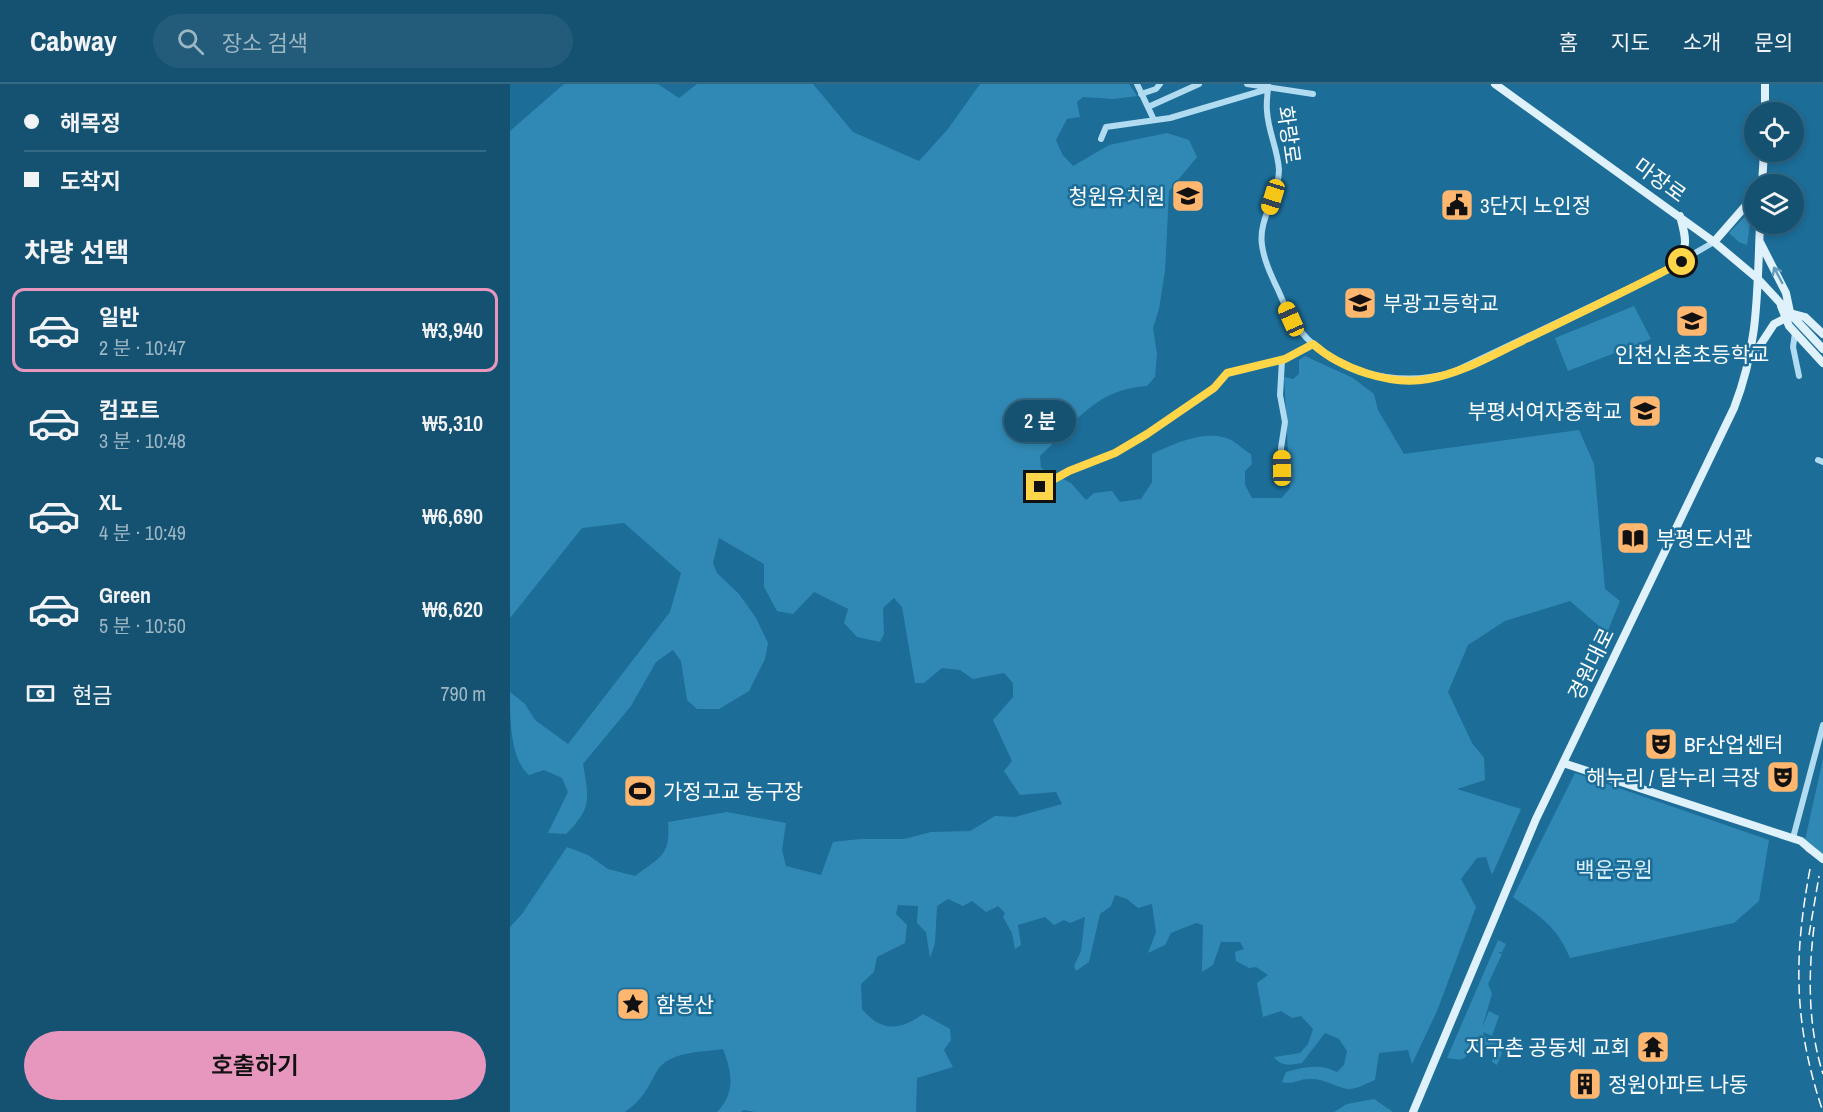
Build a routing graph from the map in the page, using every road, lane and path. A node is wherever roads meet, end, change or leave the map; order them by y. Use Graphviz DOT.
graph roads {
  1 [pos="1137,84"];
  2 [pos="1160,84"];
  3 [pos="1199,84"];
  4 [pos="1247,84"];
  5 [pos="1495,84"];
  6 [pos="1765,84"];
  7 [pos="1268,86"];
  8 [pos="1142,94"];
  9 [pos="1313,94"];
  10 [pos="1765,102"];
  11 [pos="1148,107"];
  12 [pos="1154,120"];
  13 [pos="1101,139"];
  14 [pos="1744,208"];
  15 [pos="1680,216"];
  16 [pos="1759,234"];
  17 [pos="1759,240"];
  18 [pos="1714,242"];
  19 [pos="1671,268"];
  20 [pos="1758,279"];
  21 [pos="1789,315"];
  22 [pos="1792,329"];
  23 [pos="1823,334"];
  24 [pos="1313,344"];
  25 [pos="1823,349"];
  26 [pos="1751,359"];
  27 [pos="1282,360"];
  28 [pos="1823,363"];
  29 [pos="1799,376"];
  30 [pos="1285,477"];
  31 [pos="1040,487"];
  32 [pos="1823,725"];
  33 [pos="1563,763"];
  34 [pos="1793,838"];
  35 [pos="1823,859"];
  36 [pos="1413,1112"];
  1 -- 8 [label="street"];
  2 -- 8 [label="street"];
  3 -- 11 [label="street"];
  4 -- 7 [label="street"];
  5 -- 15 [label="main road, 마장로"];
  6 -- 10 [label="main road"];
  7 -- 9 [label="street"];
  7 -- 12 [label="street"];
  7 -- 24 [label="street, 화랑로"];
  8 -- 11 [label="street"];
  11 -- 12 [label="street"];
  12 -- 13 [label="street"];
  14 -- 18 [label="main road"];
  15 -- 18 [label="main road, 마장로"];
  15 -- 19 [label="main road"];
  16 -- 17 [label="main road, 경원대로"];
  17 -- 20 [label="main road, 경원대로"];
  21 -- 17 [label="main road, one-way"];
  18 -- 19 [label="street, 화랑로"];
  18 -- 20 [label="main road, 마장로"];
  19 -- 24 [label="street, 화랑로"];
  20 -- 21 [label="main road, 마장로"];
  20 -- 26 [label="main road, 경원대로"];
  21 -- 22 [label="main road"];
  21 -- 23 [label="main road"];
  21 -- 25 [label="main road, 마장로"];
  21 -- 26 [label="main road"];
  22 -- 26 [label="main road"];
  22 -- 28 [label="main road"];
  22 -- 29 [label="street"];
  24 -- 27 [label="street"];
  26 -- 33 [label="main road, 경원대로"];
  27 -- 30 [label="street"];
  27 -- 31 [label="street"];
  32 -- 34 [label="street"];
  33 -- 34 [label="main road"];
  33 -- 36 [label="main road, 경원대로"];
  34 -- 35 [label="main road, bridge"];
}
